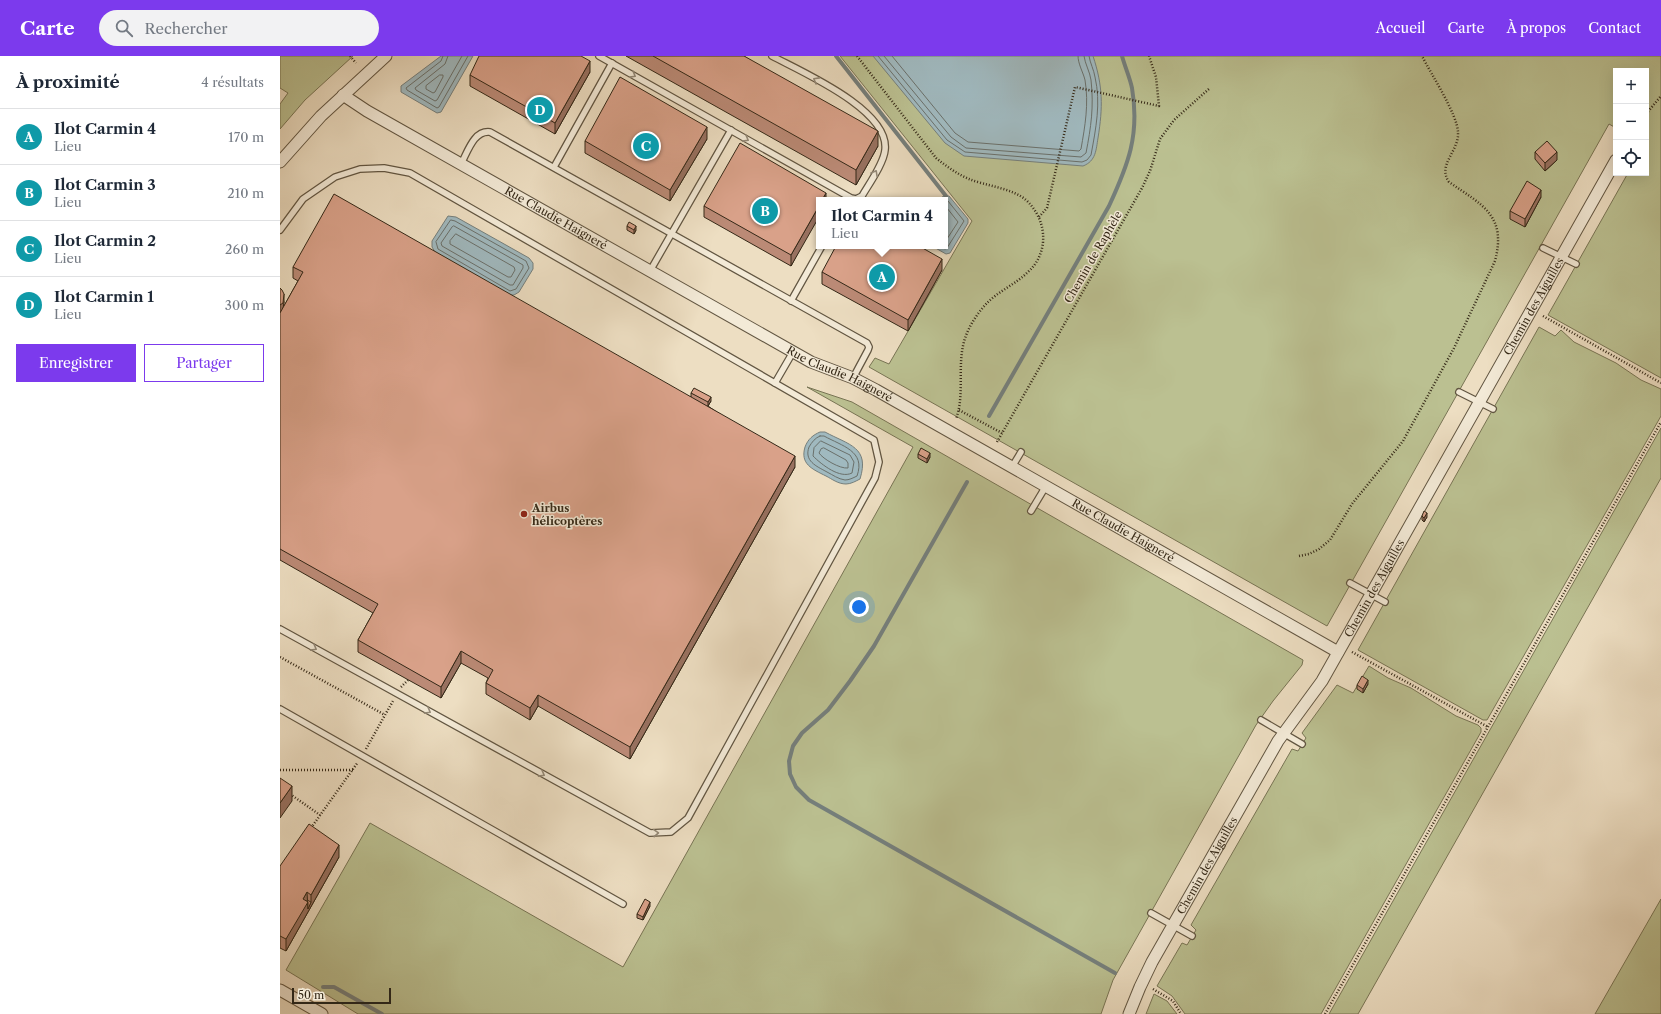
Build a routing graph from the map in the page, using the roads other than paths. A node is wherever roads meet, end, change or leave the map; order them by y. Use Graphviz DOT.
graph roads {
  1 [pos="386,56"];
  2 [pos="599,56"];
  3 [pos="772,56"];
  4 [pos="612,63"];
  5 [pos="343,95"];
  6 [pos="731,130"];
  7 [pos="280,162"];
  8 [pos="461,164"];
  9 [pos="1613,165"];
  10 [pos="554,167"];
  11 [pos="847,197"];
  12 [pos="859,197"];
  13 [pos="280,230"];
  14 [pos="671,235"];
  15 [pos="1543,248"];
  16 [pos="820,249"];
  17 [pos="1561,257"];
  18 [pos="1576,264"];
  19 [pos="650,271"];
  20 [pos="790,301"];
  21 [pos="793,352"];
  22 [pos="853,378"];
  23 [pos="775,382"];
  24 [pos="1459,392"];
  25 [pos="1479,402"];
  26 [pos="1493,409"];
  27 [pos="1021,452"];
  28 [pos="1012,467"];
  29 [pos="1046,486"];
  30 [pos="1031,511"];
  31 [pos="1350,583"];
  32 [pos="1371,594"];
  33 [pos="1385,602"];
  34 [pos="280,629"];
  35 [pos="1338,652"];
  36 [pos="280,709"];
  37 [pos="1261,720"];
  38 [pos="1283,733"];
  39 [pos="1302,744"];
  40 [pos="623,904"];
  41 [pos="1151,913"];
  42 [pos="1173,926"];
  43 [pos="1192,936"];
  44 [pos="280,990"];
  45 [pos="322,1014"];
  46 [pos="1129,1014"];
  1 -- 5 [label="street"];
  2 -- 4 [label="lane"];
  12 -- 3 [label="lane, one-way"];
  4 -- 6 [label="lane, one-way"];
  4 -- 10 [label="lane"];
  5 -- 7 [label="street"];
  5 -- 8 [label="street, Rue Claudie Haigneré"];
  6 -- 11 [label="lane, one-way"];
  6 -- 14 [label="lane"];
  8 -- 10 [label="lane"];
  8 -- 19 [label="street, Rue Claudie Haigneré"];
  9 -- 17 [label="street, Chemin des Aiguilles"];
  10 -- 14 [label="lane"];
  13 -- 23 [label="lane"];
  14 -- 19 [label="lane"];
  14 -- 20 [label="lane"];
  15 -- 17 [label="lane"];
  16 -- 20 [label="lane"];
  17 -- 18 [label="lane"];
  17 -- 25 [label="street, Chemin des Aiguilles"];
  19 -- 21 [label="street, Rue Claudie Haigneré"];
  20 -- 22 [label="lane"];
  21 -- 22 [label="street, Rue Claudie Haigneré"];
  21 -- 23 [label="lane"];
  22 -- 28 [label="street, Rue Claudie Haigneré"];
  34 -- 23 [label="lane, one-way"];
  24 -- 25 [label="lane"];
  25 -- 26 [label="lane"];
  25 -- 32 [label="street, Chemin des Aiguilles"];
  27 -- 28 [label="lane"];
  28 -- 29 [label="street, Rue Claudie Haigneré"];
  29 -- 30 [label="lane"];
  29 -- 35 [label="street, Rue Claudie Haigneré"];
  31 -- 32 [label="lane"];
  32 -- 33 [label="lane"];
  32 -- 35 [label="street, Chemin des Aiguilles"];
  35 -- 38 [label="street, Chemin des Aiguilles"];
  36 -- 40 [label="lane"];
  37 -- 38 [label="lane"];
  38 -- 39 [label="lane"];
  38 -- 42 [label="street, Chemin des Aiguilles"];
  41 -- 42 [label="lane"];
  42 -- 43 [label="lane"];
  42 -- 46 [label="street, Chemin des Aiguilles"];
  44 -- 45 [label="street"];
}
